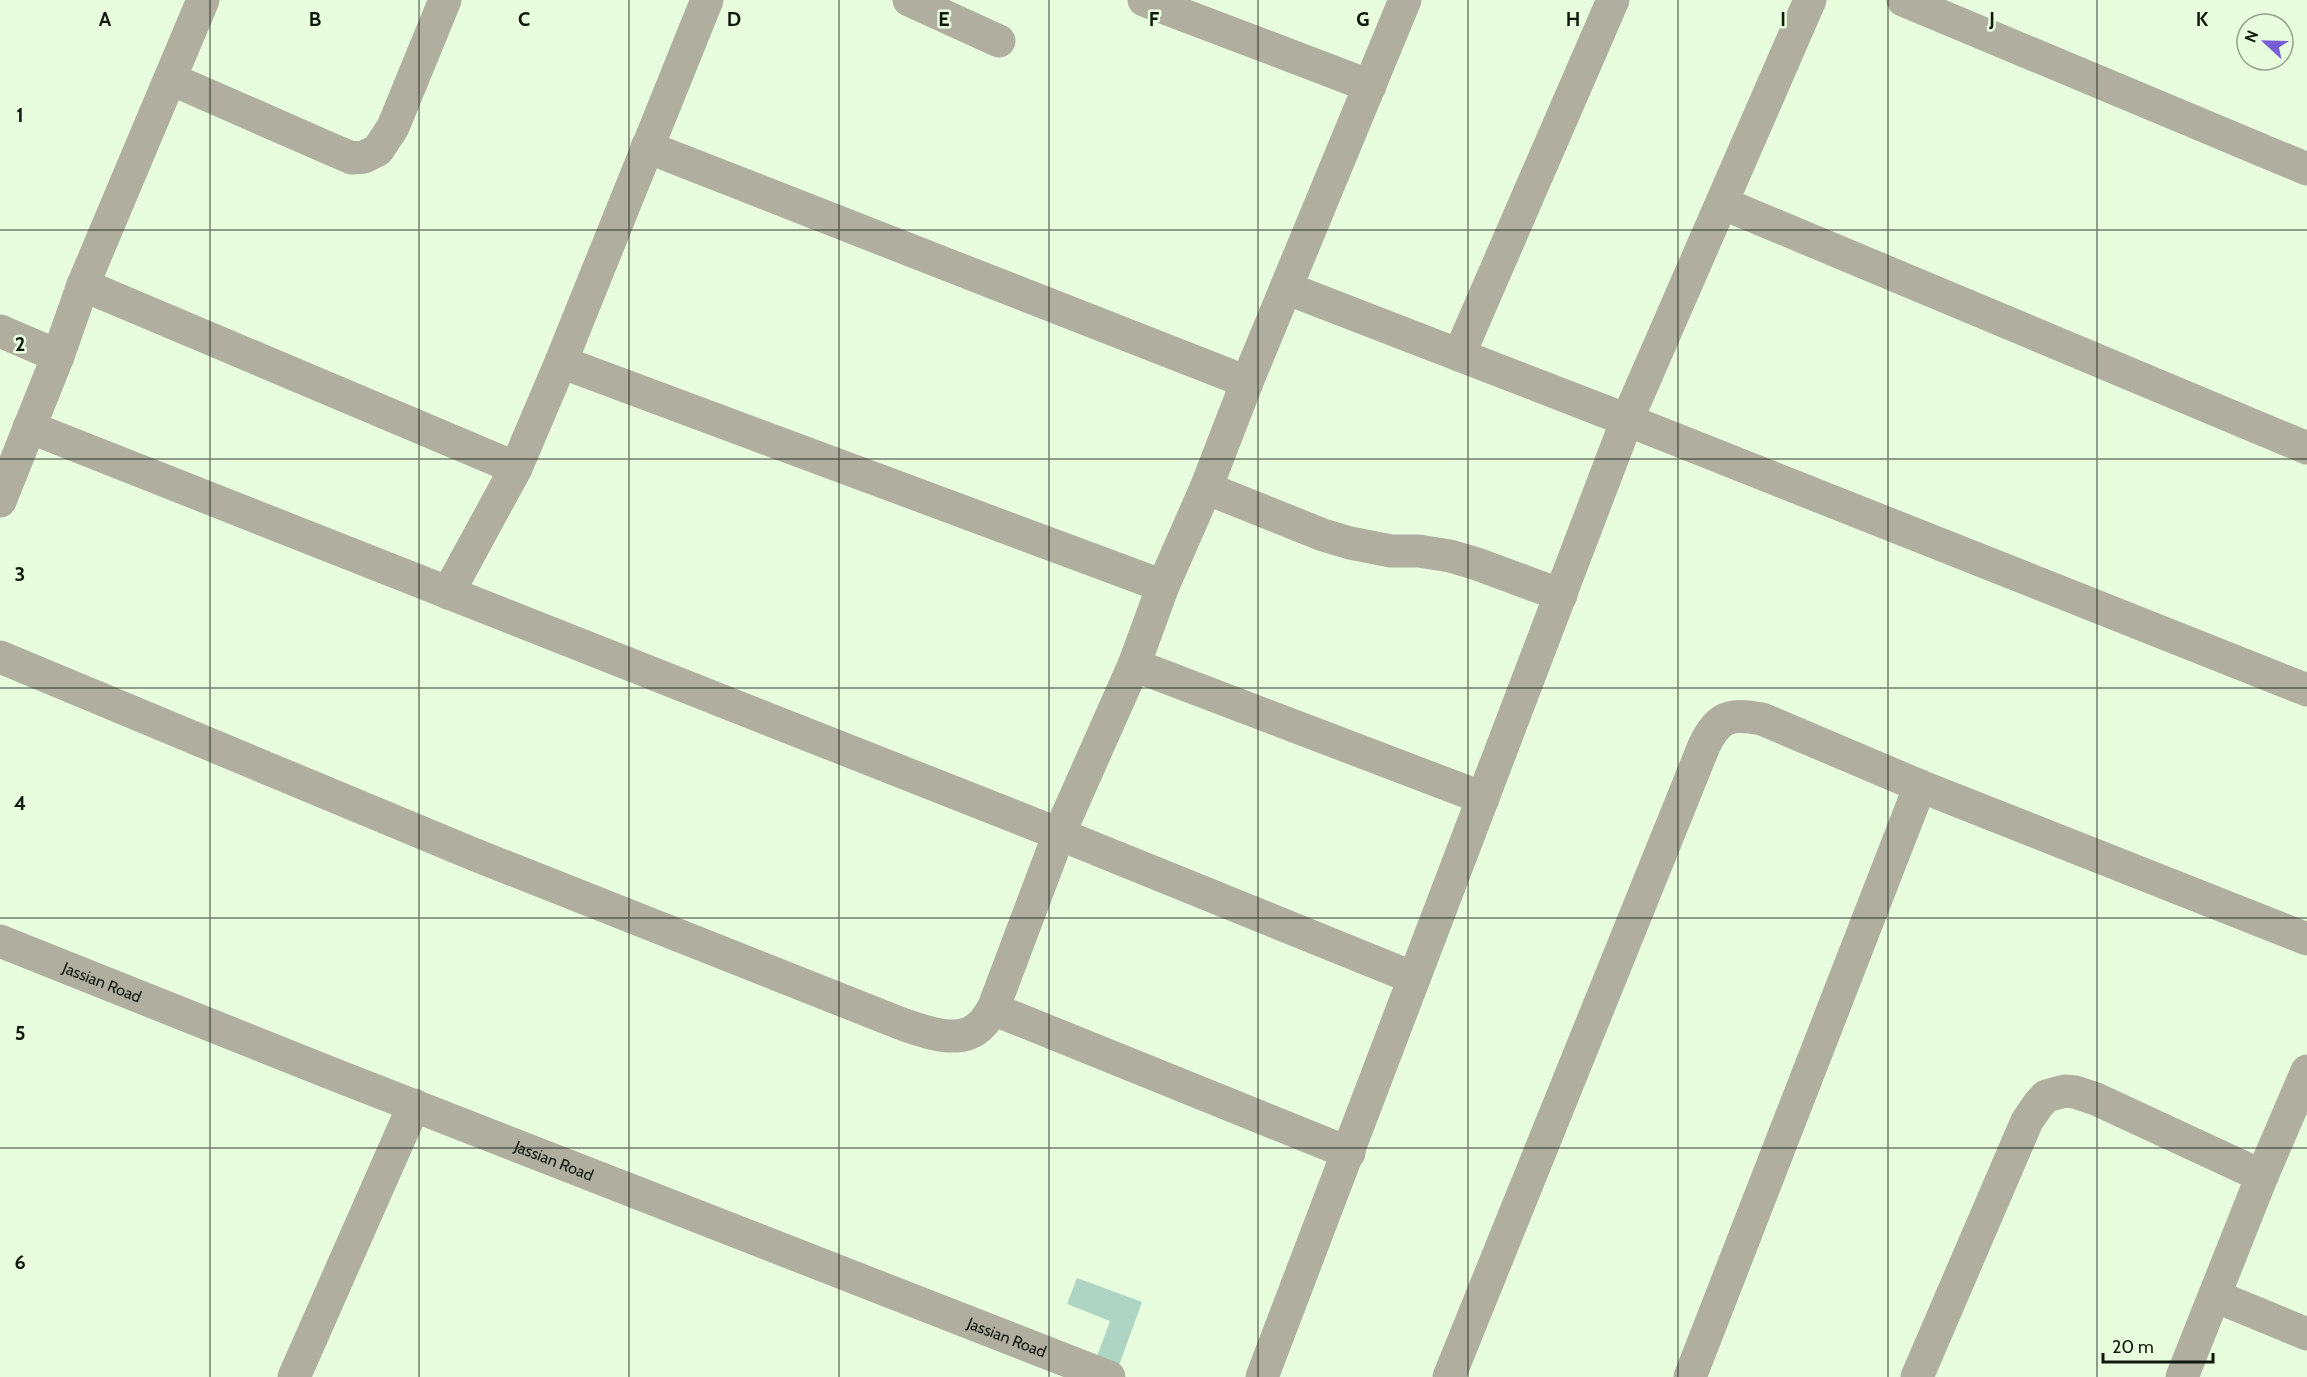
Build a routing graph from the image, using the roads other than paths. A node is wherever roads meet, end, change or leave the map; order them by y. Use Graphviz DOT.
graph roads {
  1 [pos="203,0"];
  2 [pos="445,0"];
  3 [pos="706,0"];
  4 [pos="909,0"];
  5 [pos="1144,0"];
  6 [pos="1405,0"];
  7 [pos="1613,0"];
  8 [pos="1810,0"];
  9 [pos="1903,0"];
  10 [pos="999,41"];
  11 [pos="171,78"];
  12 [pos="1370,86"];
  13 [pos="647,147"];
  14 [pos="2307,170"];
  15 [pos="1722,203"];
  16 [pos="83,285"];
  17 [pos="1286,288"];
  18 [pos="0,331"];
  19 [pos="1459,355"];
  20 [pos="58,356"];
  21 [pos="561,362"];
  22 [pos="1247,382"];
  23 [pos="1627,420"];
  24 [pos="29,427"];
  25 [pos="2307,448"];
  26 [pos="516,468"];
  27 [pos="1206,488"];
  28 [pos="0,501"];
  29 [pos="1163,586"];
  30 [pos="448,594"];
  31 [pos="1561,595"];
  32 [pos="0,657"];
  33 [pos="1134,665"];
  34 [pos="2307,690"];
  35 [pos="1920,786"];
  36 [pos="1483,798"];
  37 [pos="1059,834"];
  38 [pos="2307,939"];
  39 [pos="0,941"];
  40 [pos="1414,978"];
  41 [pos="993,1009"];
  42 [pos="2307,1071"];
  43 [pos="414,1105"];
  44 [pos="1349,1153"];
  45 [pos="2262,1176"];
  46 [pos="2215,1296"];
  47 [pos="2307,1334"];
  48 [pos="294,1377"];
  49 [pos="1109,1377"];
  50 [pos="1262,1377"];
  51 [pos="1449,1377"];
  52 [pos="1690,1377"];
  53 [pos="1917,1377"];
  54 [pos="2182,1377"];
  1 -- 11 [label="street"];
  2 -- 11 [label="street"];
  3 -- 13 [label="street"];
  4 -- 10 [label="street"];
  5 -- 12 [label="street"];
  6 -- 12 [label="street"];
  7 -- 19 [label="street"];
  8 -- 15 [label="street"];
  9 -- 14 [label="street"];
  11 -- 16 [label="street"];
  12 -- 17 [label="street"];
  13 -- 21 [label="street"];
  13 -- 22 [label="street"];
  15 -- 23 [label="street"];
  15 -- 25 [label="street"];
  16 -- 20 [label="street"];
  16 -- 26 [label="street"];
  17 -- 19 [label="street"];
  17 -- 22 [label="street"];
  18 -- 20 [label="street"];
  19 -- 23 [label="street"];
  20 -- 24 [label="street"];
  21 -- 26 [label="street"];
  21 -- 29 [label="street"];
  22 -- 27 [label="street"];
  23 -- 31 [label="street"];
  23 -- 34 [label="street"];
  24 -- 28 [label="street"];
  24 -- 30 [label="street"];
  26 -- 30 [label="street"];
  27 -- 29 [label="street"];
  27 -- 31 [label="street"];
  29 -- 33 [label="street"];
  30 -- 37 [label="street"];
  31 -- 36 [label="street"];
  32 -- 41 [label="street"];
  33 -- 36 [label="street"];
  33 -- 37 [label="street"];
  35 -- 38 [label="street"];
  35 -- 51 [label="street"];
  35 -- 52 [label="street"];
  36 -- 40 [label="street"];
  37 -- 40 [label="street"];
  37 -- 41 [label="street"];
  39 -- 43 [label="street, Jassian Road"];
  40 -- 44 [label="street"];
  41 -- 44 [label="street"];
  42 -- 45 [label="street"];
  43 -- 48 [label="street"];
  43 -- 49 [label="street, Jassian Road"];
  44 -- 50 [label="street"];
  45 -- 46 [label="street"];
  45 -- 53 [label="street"];
  46 -- 47 [label="street"];
  46 -- 54 [label="street"];
}
